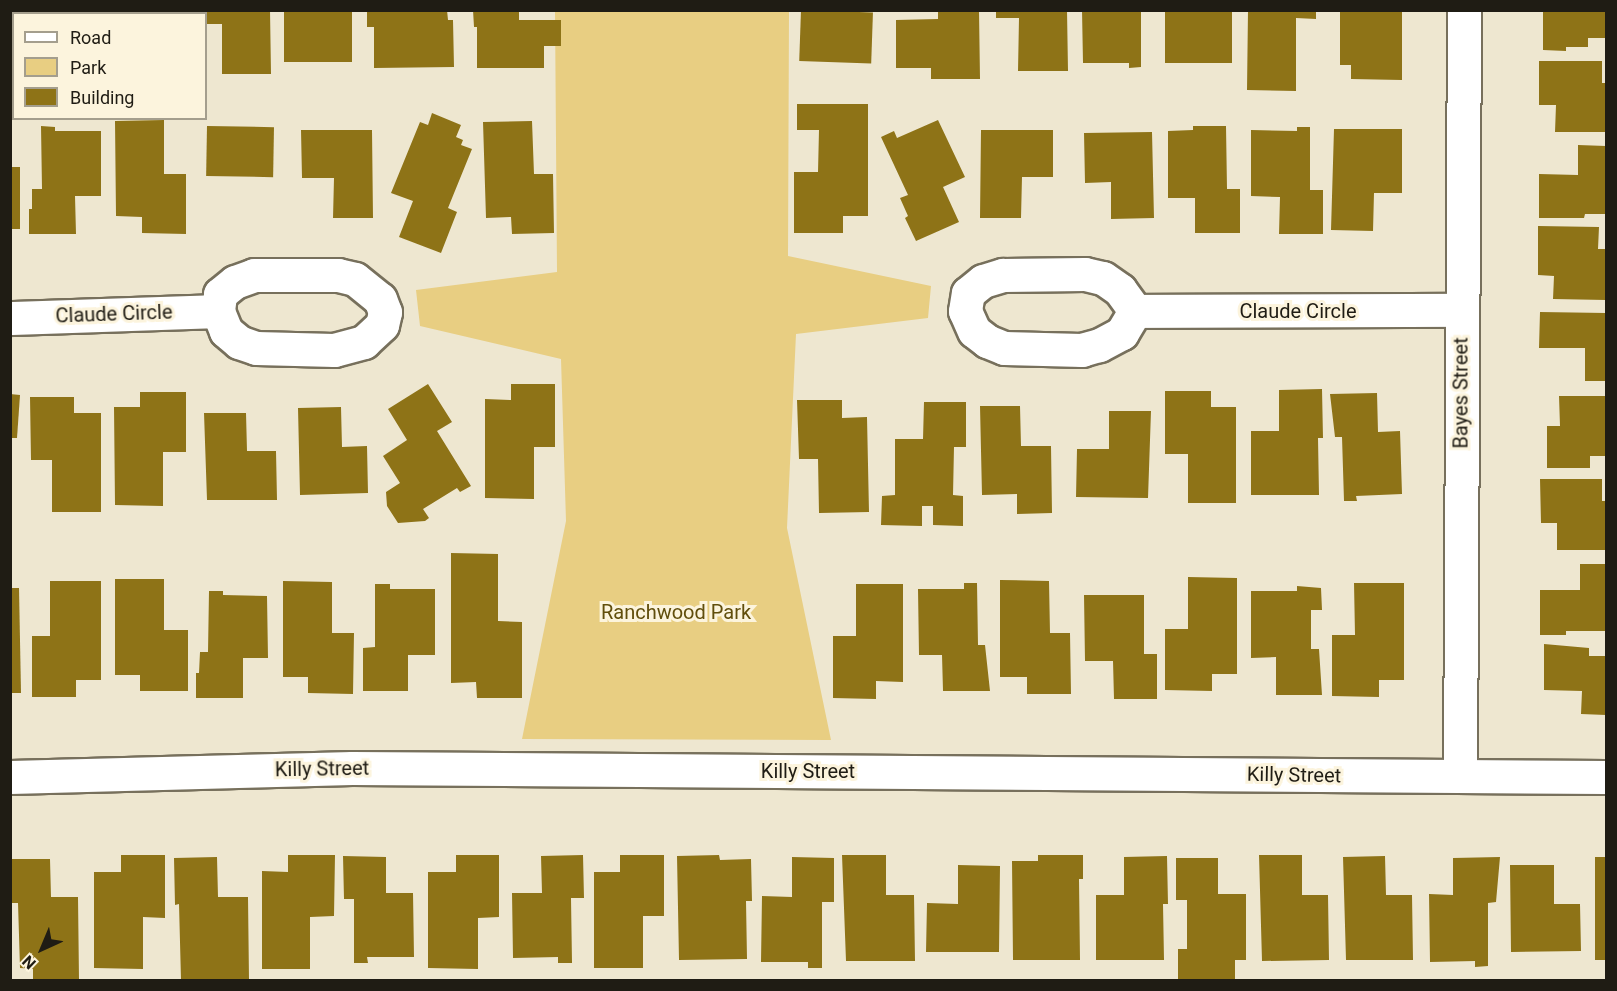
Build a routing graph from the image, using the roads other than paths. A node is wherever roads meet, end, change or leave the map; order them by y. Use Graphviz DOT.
graph roads {
  1 [pos="1464,10"];
  2 [pos="1462,310"];
  3 [pos="218,311"];
  4 [pos="1135,311"];
  5 [pos="10,318"];
  6 [pos="1460,776"];
  7 [pos="10,777"];
  8 [pos="1606,777"];
  1 -- 2 [label="street, Bayes Street"];
  2 -- 4 [label="street, Claude Circle"];
  2 -- 6 [label="street, Bayes Street"];
  3 -- 5 [label="street, Claude Circle"];
  6 -- 7 [label="street, Killy Street"];
  6 -- 8 [label="street, Killy Street"];
}
